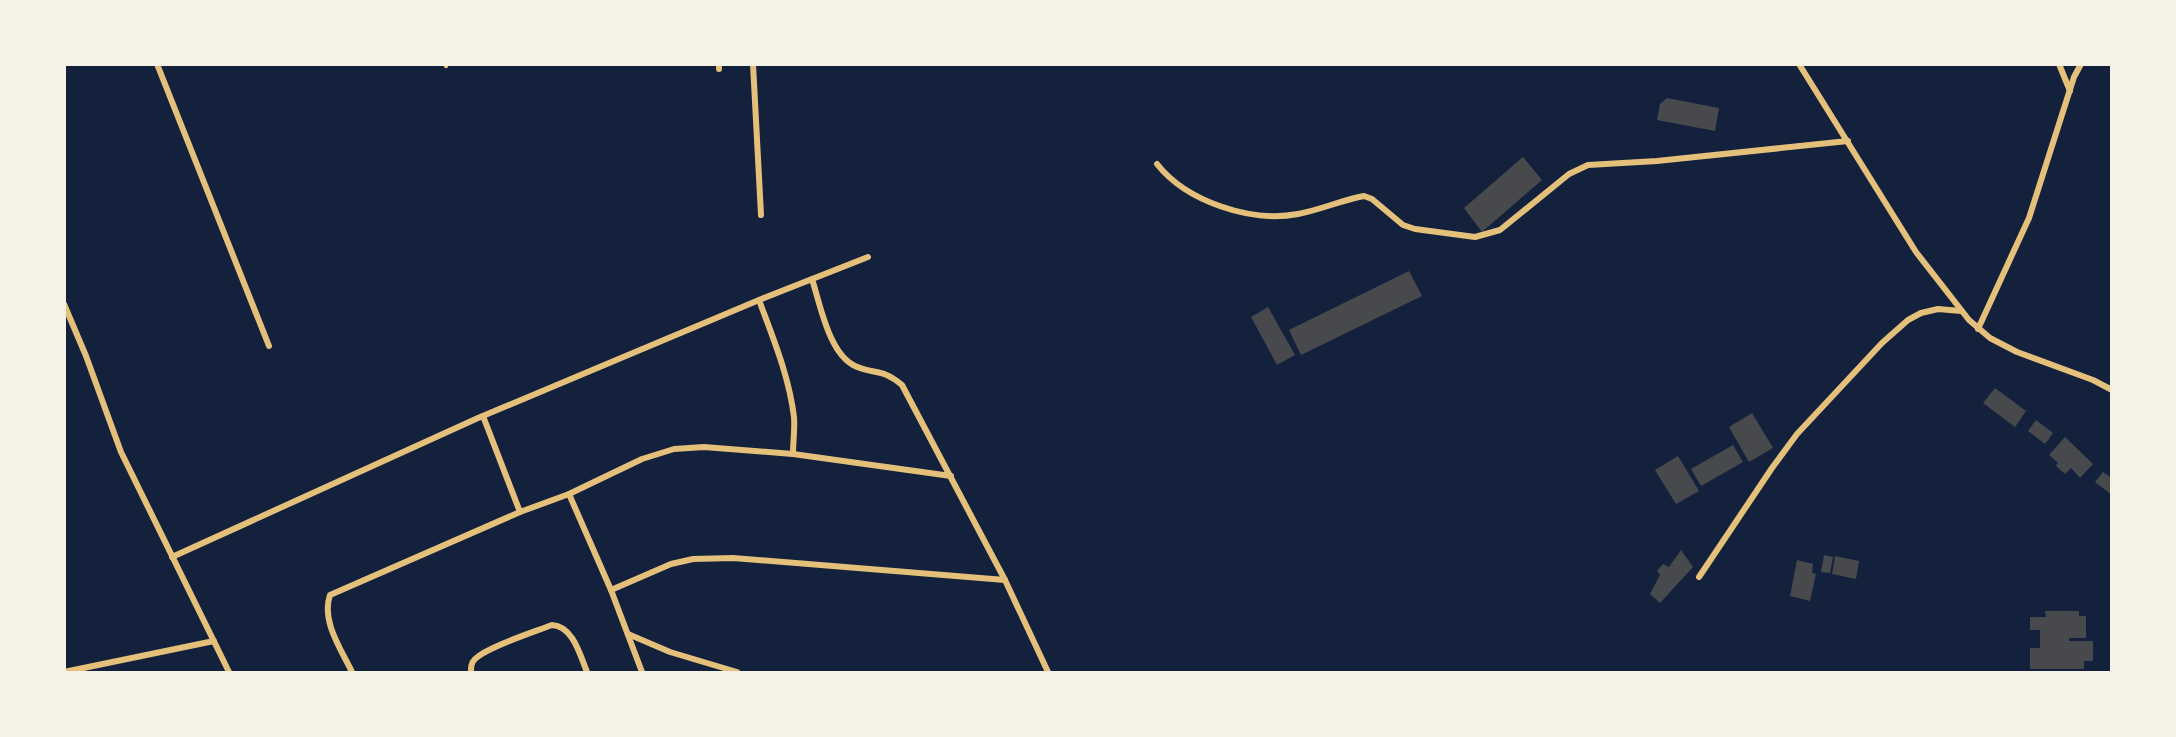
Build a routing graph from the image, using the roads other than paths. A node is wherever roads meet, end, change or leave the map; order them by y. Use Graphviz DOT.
graph roads {
  1 [pos="157,64"];
  2 [pos="753,64"];
  3 [pos="1799,64"];
  4 [pos="2059,64"];
  5 [pos="2081,64"];
  6 [pos="2070,91"];
  7 [pos="1848,141"];
  8 [pos="1157,164"];
  9 [pos="761,215"];
  10 [pos="868,257"];
  11 [pos="812,279"];
  12 [pos="759,300"];
  13 [pos="64,304"];
  14 [pos="1961,311"];
  15 [pos="1978,329"];
  16 [pos="269,346"];
  17 [pos="2112,390"];
  18 [pos="483,416"];
  19 [pos="793,454"];
  20 [pos="951,476"];
  21 [pos="569,494"];
  22 [pos="520,512"];
  23 [pos="172,557"];
  24 [pos="1699,577"];
  25 [pos="1005,580"];
  26 [pos="611,590"];
  27 [pos="628,634"];
  28 [pos="214,641"];
  29 [pos="64,672"];
  30 [pos="229,672"];
  31 [pos="352,672"];
  32 [pos="471,672"];
  33 [pos="587,672"];
  34 [pos="642,672"];
  35 [pos="737,672"];
  36 [pos="1048,672"];
  1 -- 16 [label="street"];
  2 -- 9 [label="street"];
  3 -- 7 [label="street"];
  4 -- 6 [label="street"];
  5 -- 6 [label="street"];
  6 -- 15 [label="street"];
  7 -- 8 [label="street"];
  7 -- 14 [label="street"];
  10 -- 11 [label="street"];
  11 -- 12 [label="street"];
  11 -- 20 [label="street"];
  12 -- 18 [label="street"];
  12 -- 19 [label="street"];
  13 -- 23 [label="street"];
  14 -- 15 [label="street"];
  14 -- 24 [label="street"];
  15 -- 17 [label="street"];
  18 -- 22 [label="street"];
  18 -- 23 [label="street"];
  19 -- 20 [label="street"];
  19 -- 21 [label="street"];
  20 -- 25 [label="street"];
  21 -- 22 [label="street"];
  21 -- 26 [label="street"];
  22 -- 31 [label="street"];
  23 -- 28 [label="street"];
  25 -- 26 [label="street"];
  25 -- 36 [label="street"];
  26 -- 27 [label="street"];
  27 -- 34 [label="street"];
  27 -- 35 [label="street"];
  28 -- 29 [label="street"];
  28 -- 30 [label="street"];
  32 -- 33 [label="street"];
}
